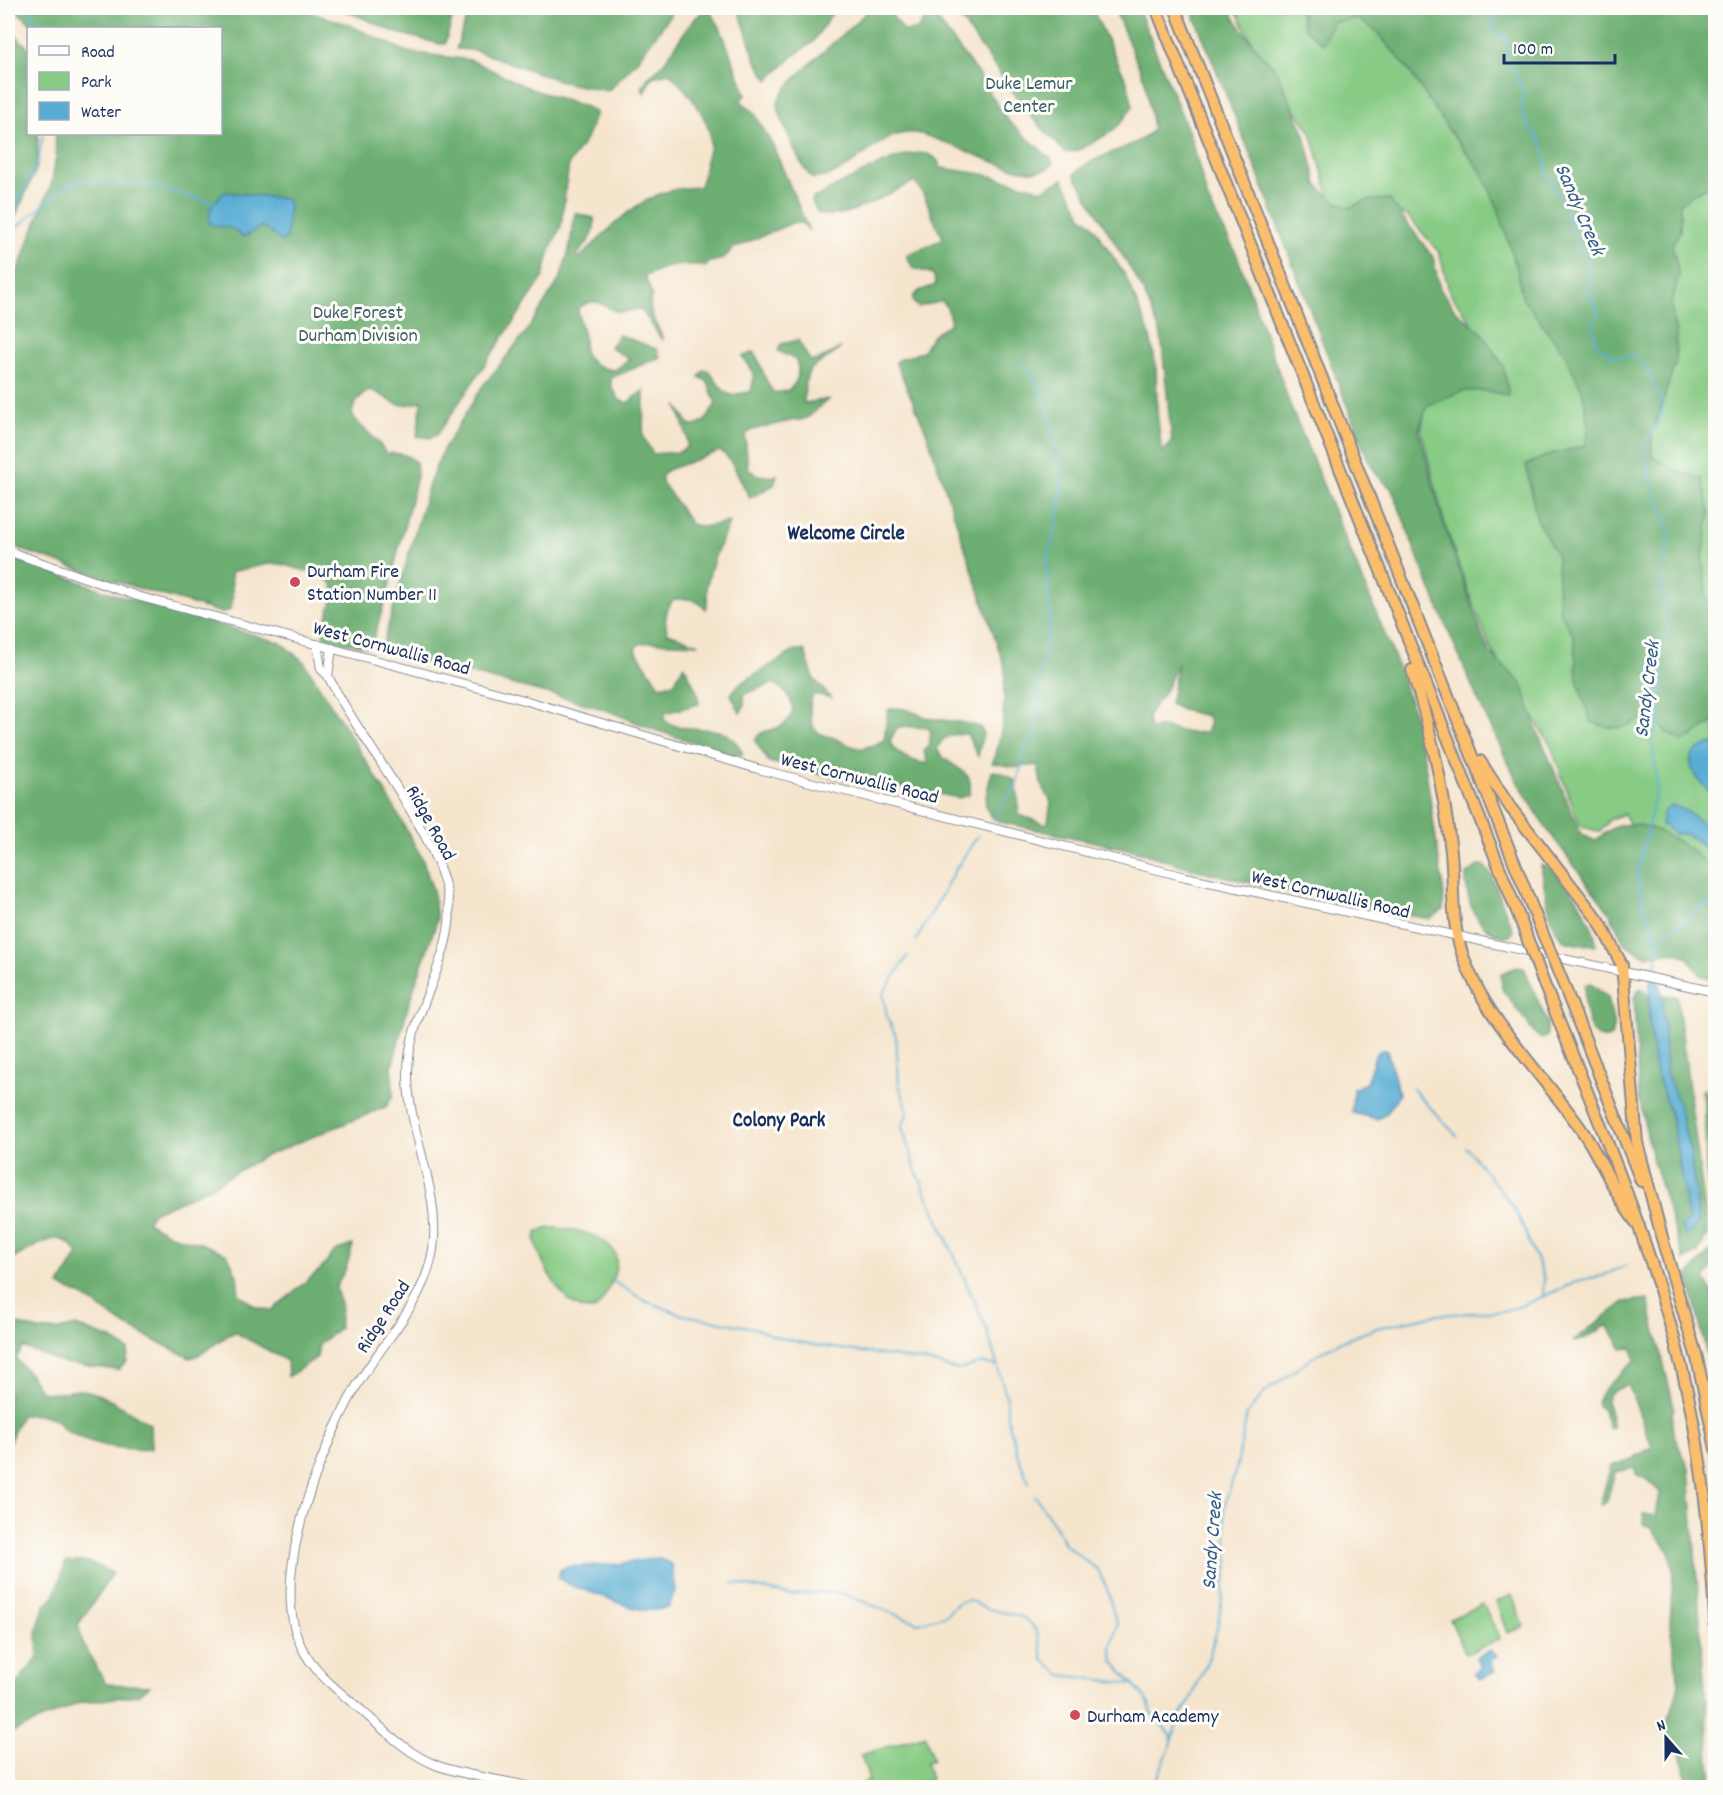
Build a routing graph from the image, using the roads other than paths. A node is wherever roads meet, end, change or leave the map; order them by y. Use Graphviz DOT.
graph roads {
  1 [pos="1156,8"];
  2 [pos="1175,8"];
  3 [pos="8,551"];
  4 [pos="1383,579"];
  5 [pos="317,644"];
  6 [pos="332,648"];
  7 [pos="328,676"];
  8 [pos="1467,744"];
  9 [pos="1457,938"];
  10 [pos="1625,972"];
  11 [pos="1716,992"];
  12 [pos="1639,1226"];
  13 [pos="1663,1241"];
  14 [pos="1716,1449"];
  15 [pos="1716,1635"];
  16 [pos="534,1788"];
  1 -- 4 [label="highway"];
  2 -- 8 [label="highway"];
  3 -- 5 [label="street, West Cornwallis Road"];
  4 -- 9 [label="highway"];
  4 -- 12 [label="highway, bridge"];
  5 -- 6 [label="street, West Cornwallis Road"];
  5 -- 7 [label="street, Ridge Road"];
  6 -- 7 [label="street"];
  6 -- 9 [label="street, West Cornwallis Road"];
  7 -- 16 [label="street, Ridge Road"];
  8 -- 10 [label="highway"];
  8 -- 13 [label="highway, bridge"];
  9 -- 10 [label="street, West Cornwallis Road"];
  9 -- 12 [label="highway"];
  10 -- 11 [label="street, West Cornwallis Road"];
  10 -- 13 [label="highway"];
  12 -- 15 [label="highway"];
  13 -- 14 [label="highway"];
}
